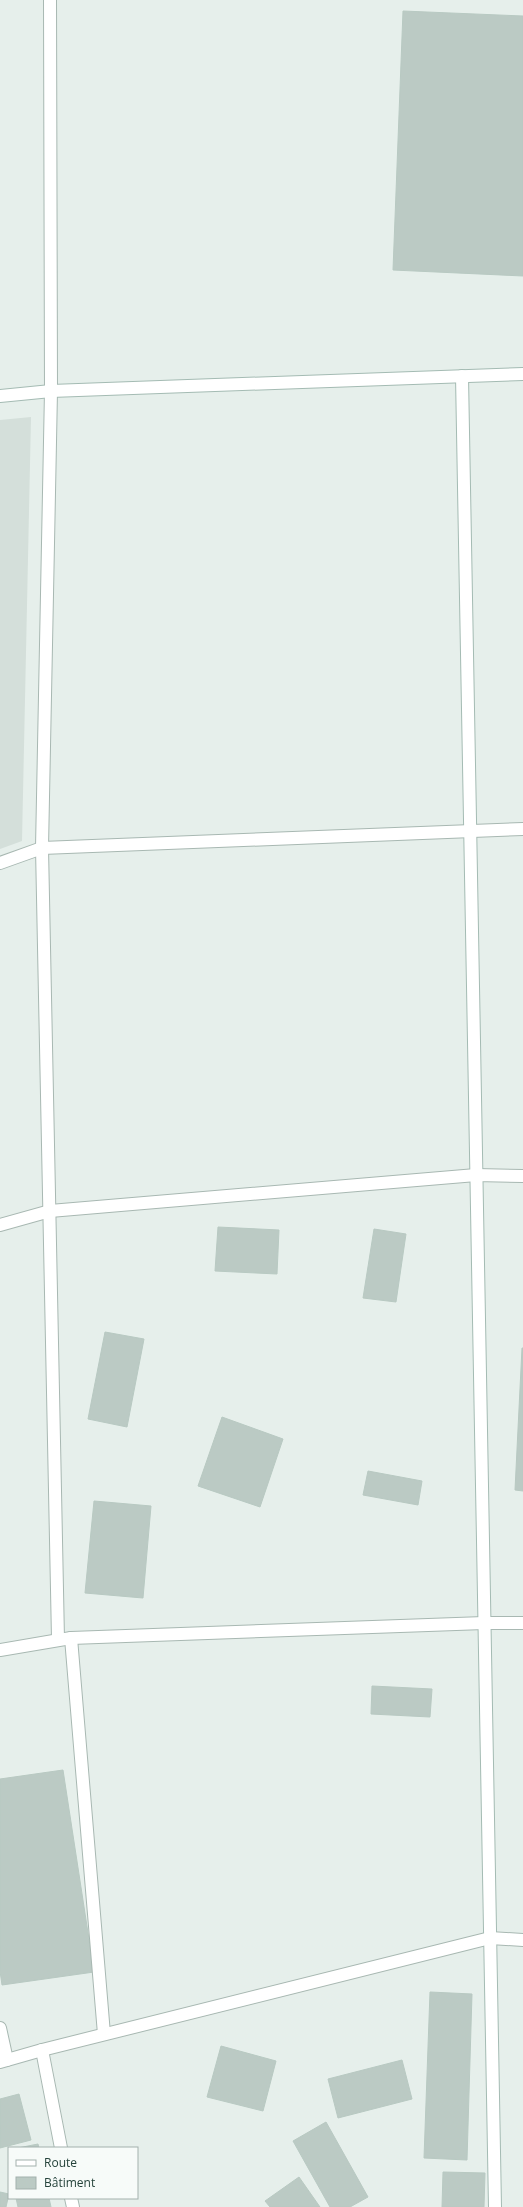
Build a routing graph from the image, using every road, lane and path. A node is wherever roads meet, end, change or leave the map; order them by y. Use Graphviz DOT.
graph roads {
  1 [pos="50,0"];
  2 [pos="523,374"];
  3 [pos="462,376"];
  4 [pos="50,391"];
  5 [pos="0,396"];
  6 [pos="523,829"];
  7 [pos="470,830"];
  8 [pos="42,848"];
  9 [pos="0,863"];
  10 [pos="476,1175"];
  11 [pos="523,1176"];
  12 [pos="50,1212"];
  13 [pos="0,1225"];
  14 [pos="484,1623"];
  15 [pos="523,1623"];
  16 [pos="71,1638"];
  17 [pos="58,1639"];
  18 [pos="0,1650"];
  19 [pos="490,1938"];
  20 [pos="523,1940"];
  21 [pos="0,2028"];
  22 [pos="104,2034"];
  23 [pos="42,2050"];
  24 [pos="4,2061"];
  25 [pos="61,2147"];
  26 [pos="494,2207"];
  1 -- 4 [label="street"];
  2 -- 3 [label="street"];
  3 -- 4 [label="street"];
  3 -- 7 [label="street"];
  4 -- 5 [label="street"];
  4 -- 8 [label="street"];
  6 -- 7 [label="street"];
  7 -- 8 [label="street"];
  7 -- 10 [label="street"];
  8 -- 9 [label="street"];
  8 -- 12 [label="street"];
  10 -- 11 [label="street"];
  10 -- 12 [label="street"];
  10 -- 14 [label="street"];
  12 -- 13 [label="street"];
  12 -- 17 [label="street"];
  14 -- 15 [label="street"];
  14 -- 16 [label="street"];
  14 -- 19 [label="street"];
  16 -- 17 [label="street"];
  16 -- 22 [label="street"];
  17 -- 18 [label="street"];
  19 -- 20 [label="street"];
  19 -- 22 [label="street"];
  19 -- 26 [label="street"];
  21 -- 24 [label="street"];
  22 -- 23 [label="street"];
  23 -- 24 [label="street"];
  23 -- 25 [label="street"];
}
